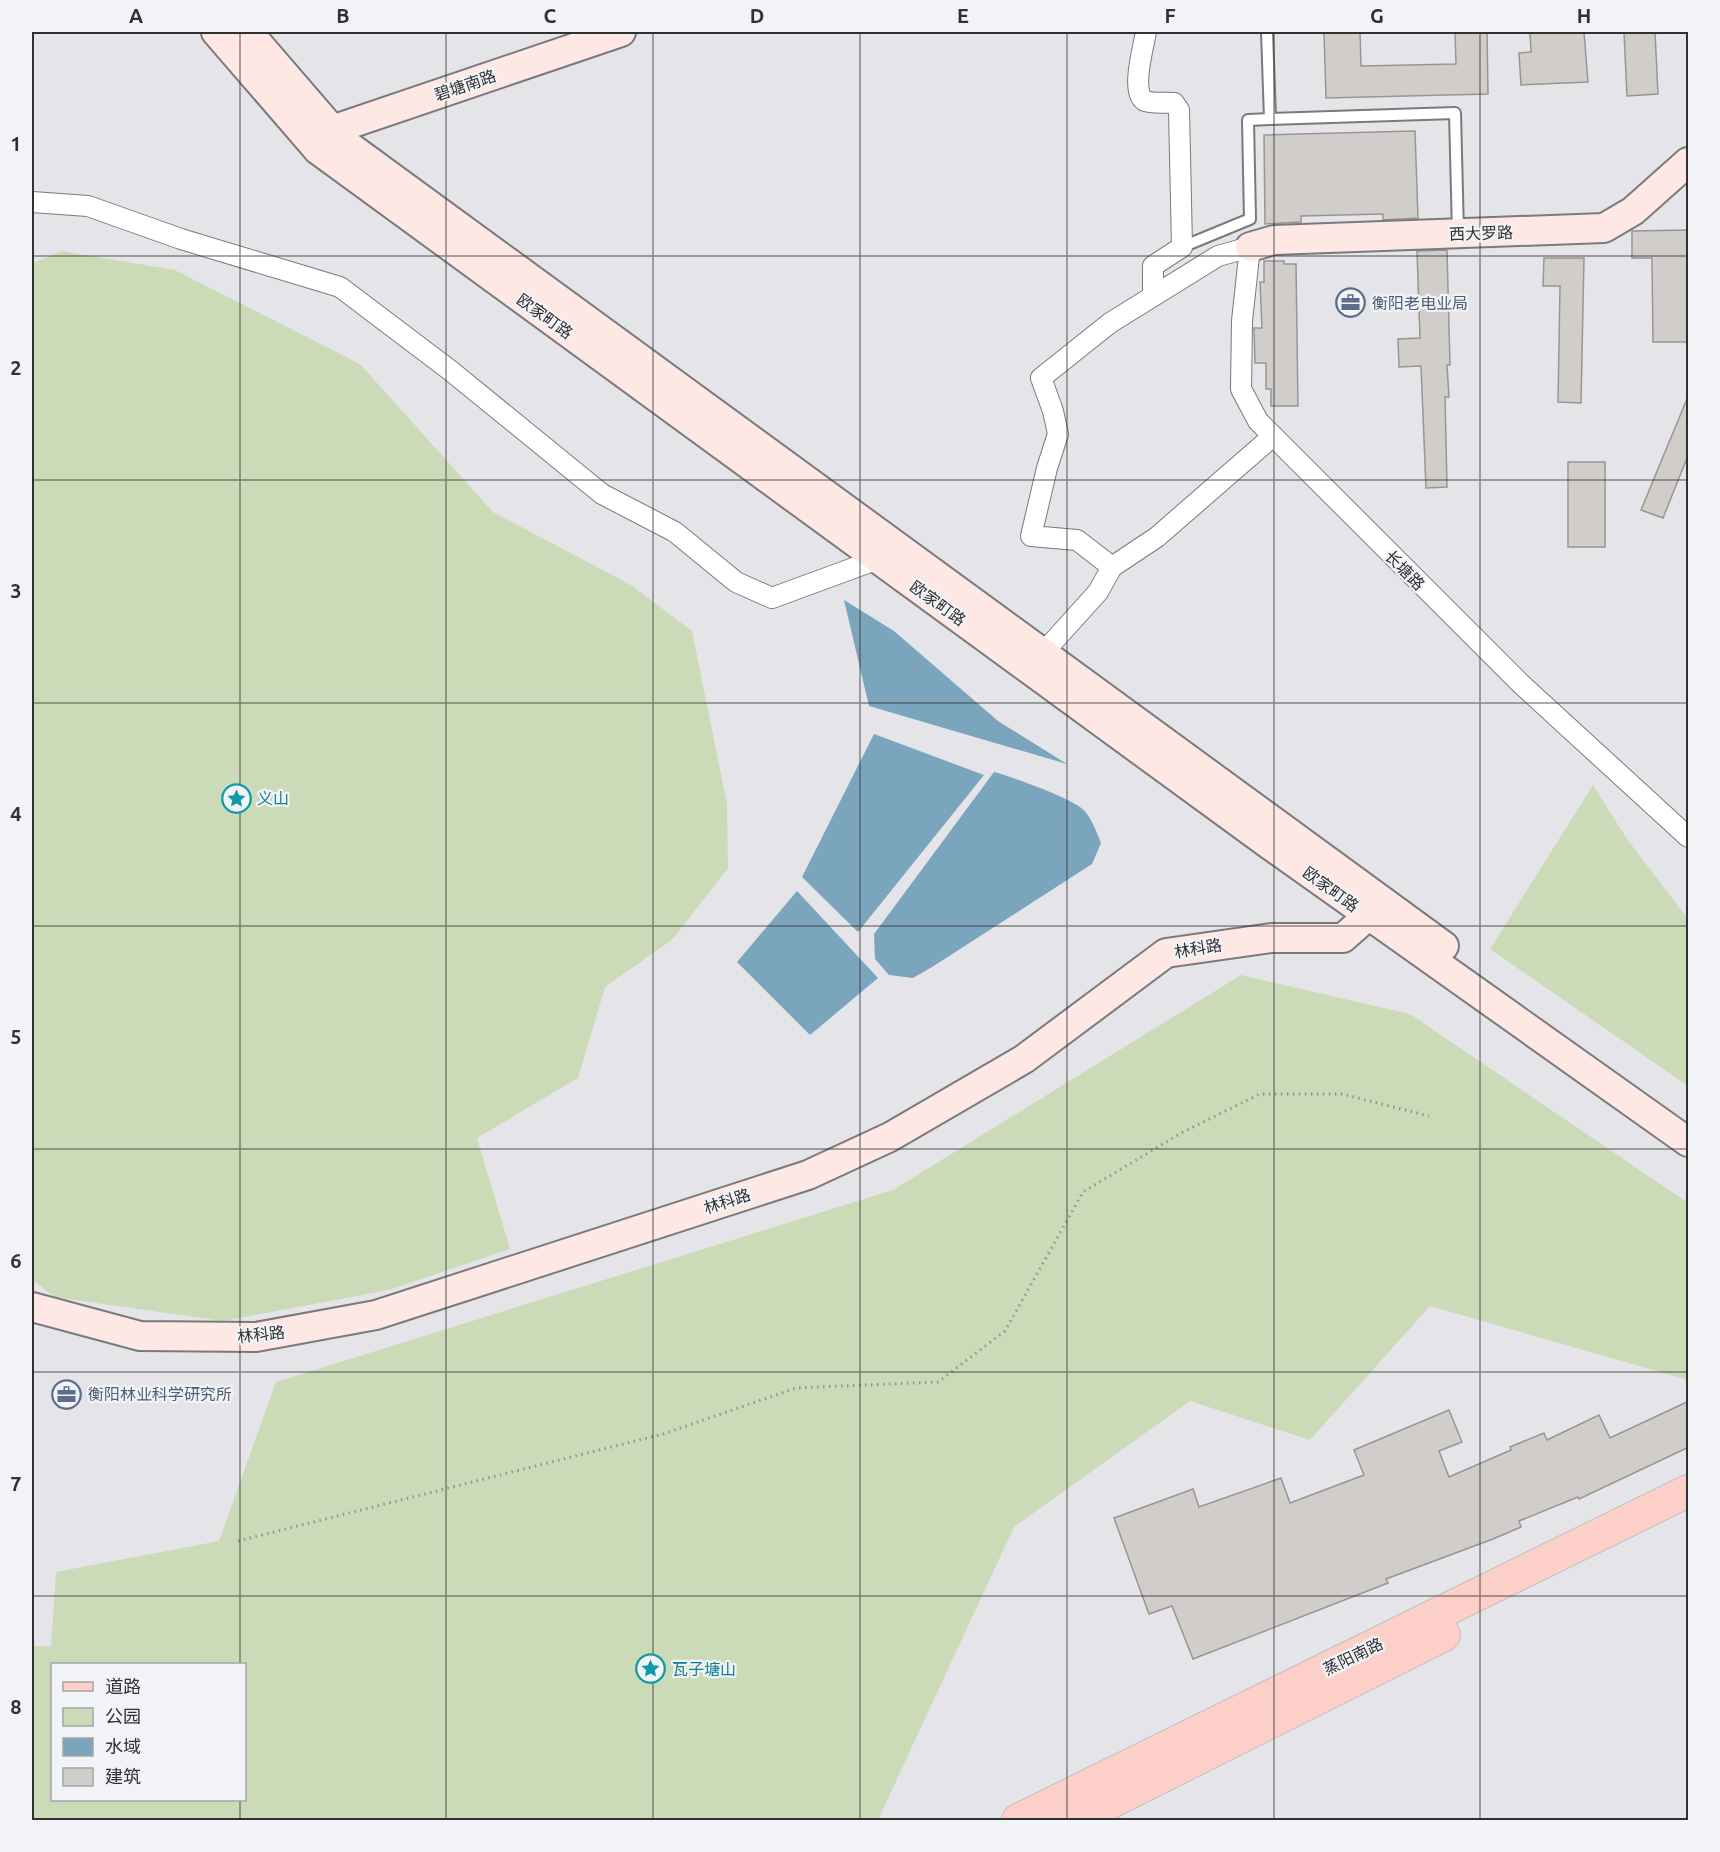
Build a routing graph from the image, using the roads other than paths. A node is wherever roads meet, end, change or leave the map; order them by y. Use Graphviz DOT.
graph roads {
  1 [pos="216,32"];
  2 [pos="248,32"];
  3 [pos="572,32"];
  4 [pos="621,32"];
  5 [pos="1146,32"];
  6 [pos="1267,32"];
  7 [pos="1270,119"];
  8 [pos="315,129"];
  9 [pos="1689,162"];
  10 [pos="32,202"];
  11 [pos="1458,233"];
  12 [pos="1182,247"];
  13 [pos="1250,247"];
  14 [pos="1153,296"];
  15 [pos="1273,436"];
  16 [pos="878,559"];
  17 [pos="1112,567"];
  18 [pos="1043,653"];
  19 [pos="1689,837"];
  20 [pos="1368,916"];
  21 [pos="1689,1124"];
  22 [pos="1689,1142"];
  23 [pos="32,1307"];
  24 [pos="1689,1491"];
  25 [pos="1689,1512"];
  26 [pos="1018,1821"];
  27 [pos="1075,1821"];
  1 -- 8 [label="main road, 欧家町路"];
  2 -- 8 [label="main road, 欧家町路"];
  3 -- 8 [label="main road, 碧塘南路"];
  4 -- 8 [label="main road, 碧塘南路"];
  5 -- 12 [label="street"];
  6 -- 7 [label="lane"];
  7 -- 11 [label="lane"];
  7 -- 12 [label="lane"];
  8 -- 16 [label="main road, 欧家町路"];
  8 -- 18 [label="main road, 欧家町路"];
  9 -- 11 [label="main road, 西大罗路"];
  10 -- 16 [label="street"];
  11 -- 13 [label="main road, 西大罗路"];
  12 -- 14 [label="street"];
  13 -- 14 [label="street"];
  13 -- 15 [label="street, 长塘路"];
  14 -- 17 [label="street"];
  15 -- 17 [label="street"];
  15 -- 19 [label="street, 长塘路"];
  16 -- 20 [label="main road, 欧家町路"];
  17 -- 18 [label="street"];
  18 -- 21 [label="main road, 欧家町路"];
  20 -- 22 [label="main road, 欧家町路"];
  20 -- 23 [label="main road, 林科路"];
  24 -- 26 [label="main road, 蒸阳南路"];
  25 -- 27 [label="main road, 蒸阳南路"];
}
